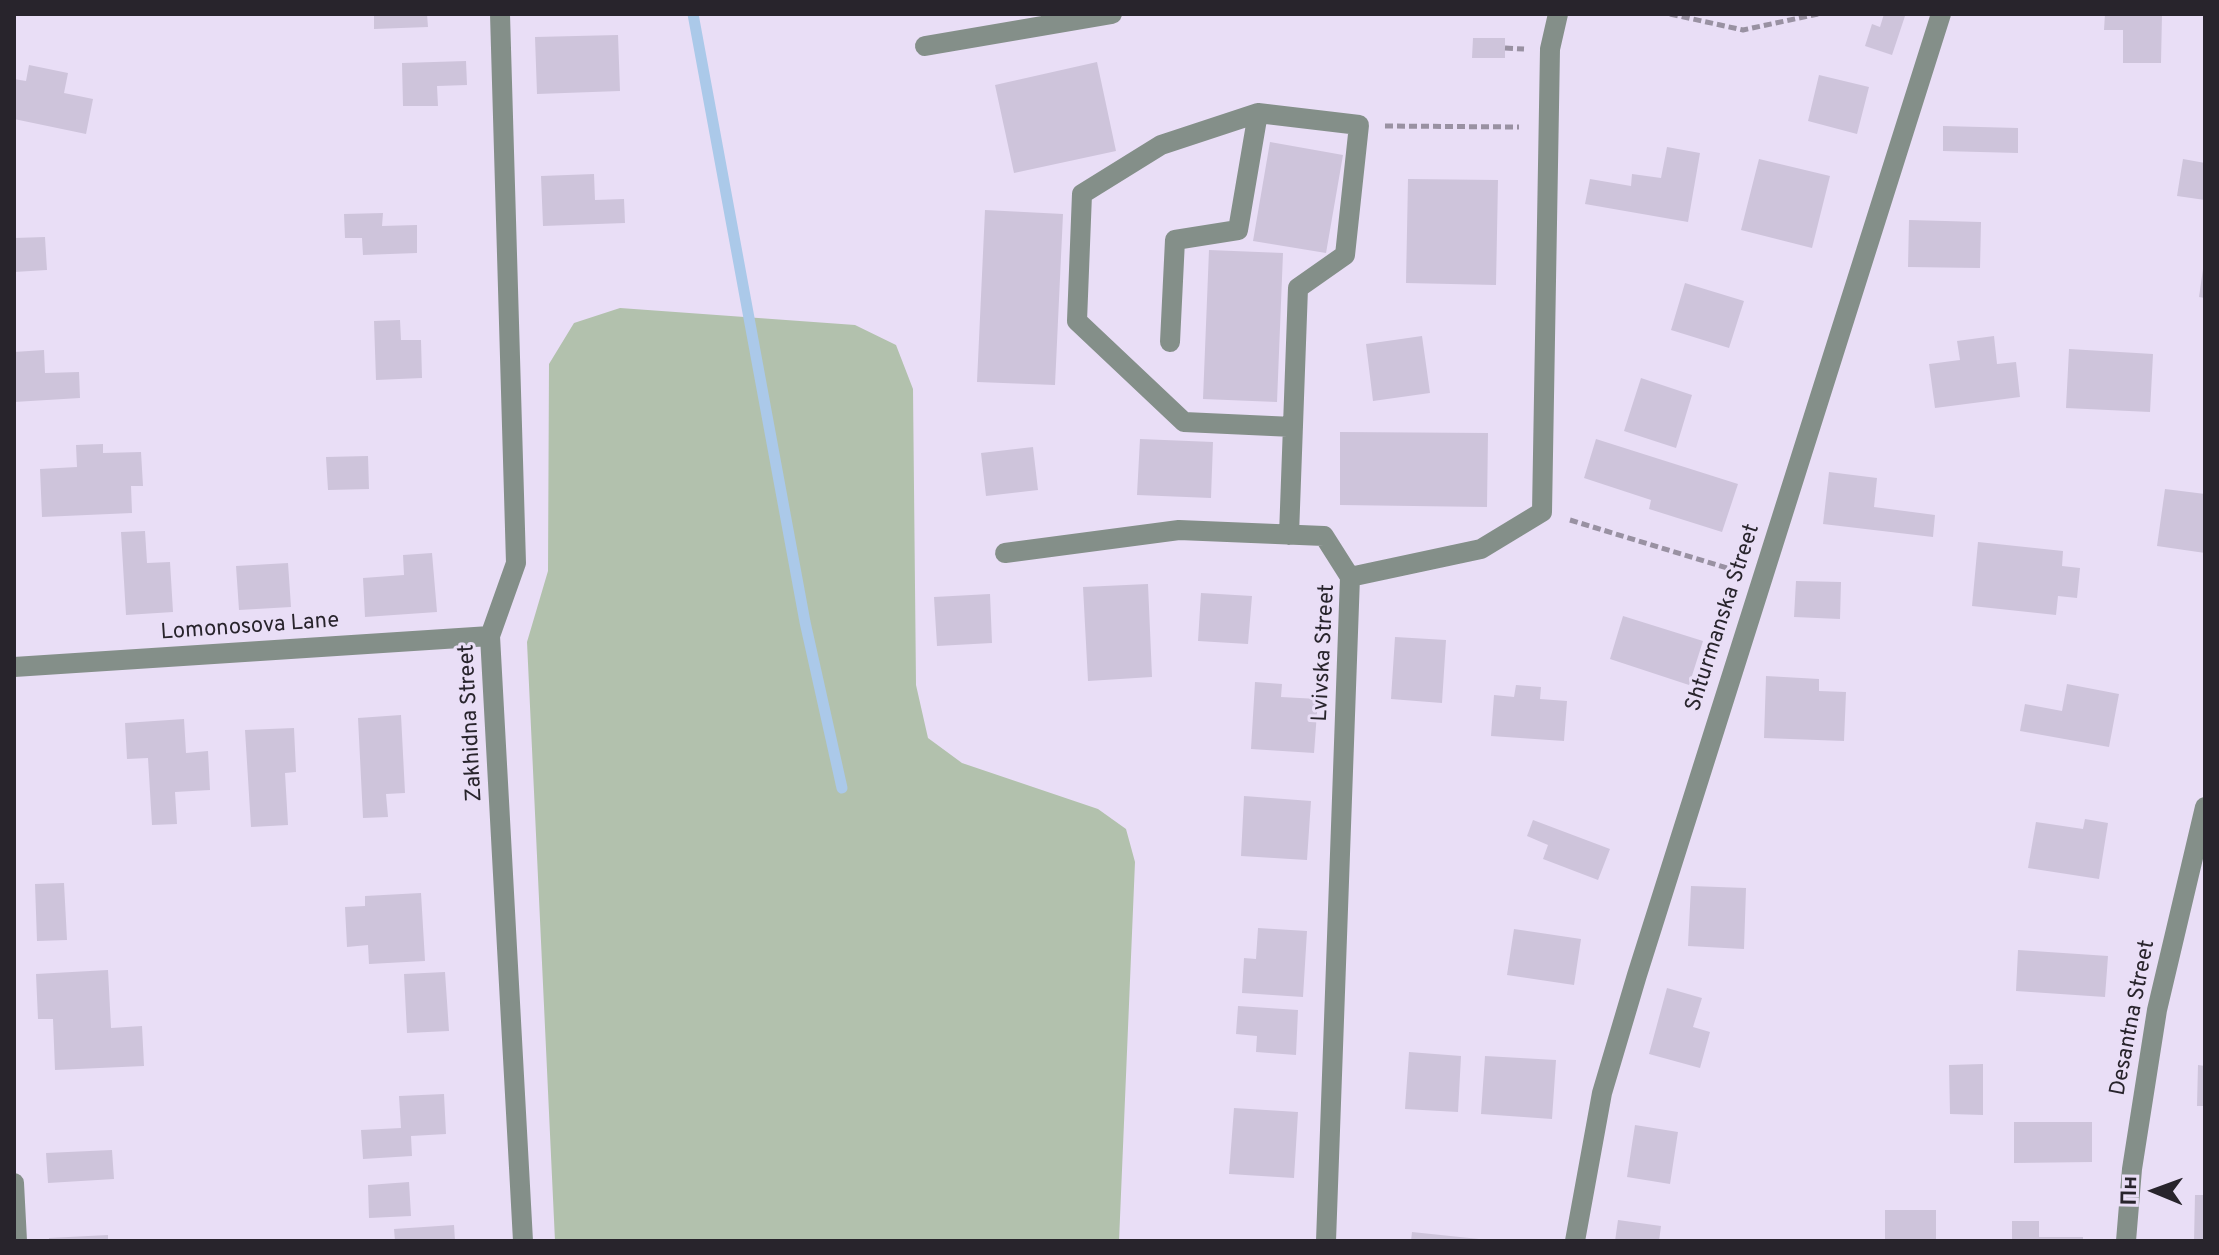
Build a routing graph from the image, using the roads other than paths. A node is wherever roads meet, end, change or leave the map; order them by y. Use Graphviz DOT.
graph roads {
  1 [pos="500,14"];
  2 [pos="1112,14"];
  3 [pos="1558,14"];
  4 [pos="1941,14"];
  5 [pos="925,46"];
  6 [pos="1258,113"];
  7 [pos="1170,342"];
  8 [pos="1293,427"];
  9 [pos="1289,535"];
  10 [pos="1005,553"];
  11 [pos="1350,577"];
  12 [pos="490,636"];
  13 [pos="14,667"];
  14 [pos="2205,807"];
  15 [pos="14,1183"];
  16 [pos="17,1241"];
  17 [pos="523,1241"];
  18 [pos="1326,1241"];
  19 [pos="1575,1241"];
  20 [pos="2126,1241"];
  1 -- 12 [label="street, Zakhidna Street"];
  2 -- 5 [label="street"];
  3 -- 11 [label="street, Lvivska Street"];
  4 -- 19 [label="street, Shturmanska Street"];
  6 -- 7 [label="street"];
  6 -- 8 [label="street"];
  6 -- 8 [label="street"];
  8 -- 9 [label="street"];
  9 -- 10 [label="street"];
  9 -- 11 [label="street"];
  11 -- 18 [label="street, Lvivska Street"];
  12 -- 13 [label="street, Lomonosova Lane"];
  12 -- 17 [label="street, Zakhidna Street"];
  14 -- 20 [label="street, Desantna Street"];
  15 -- 16 [label="street"];
}
